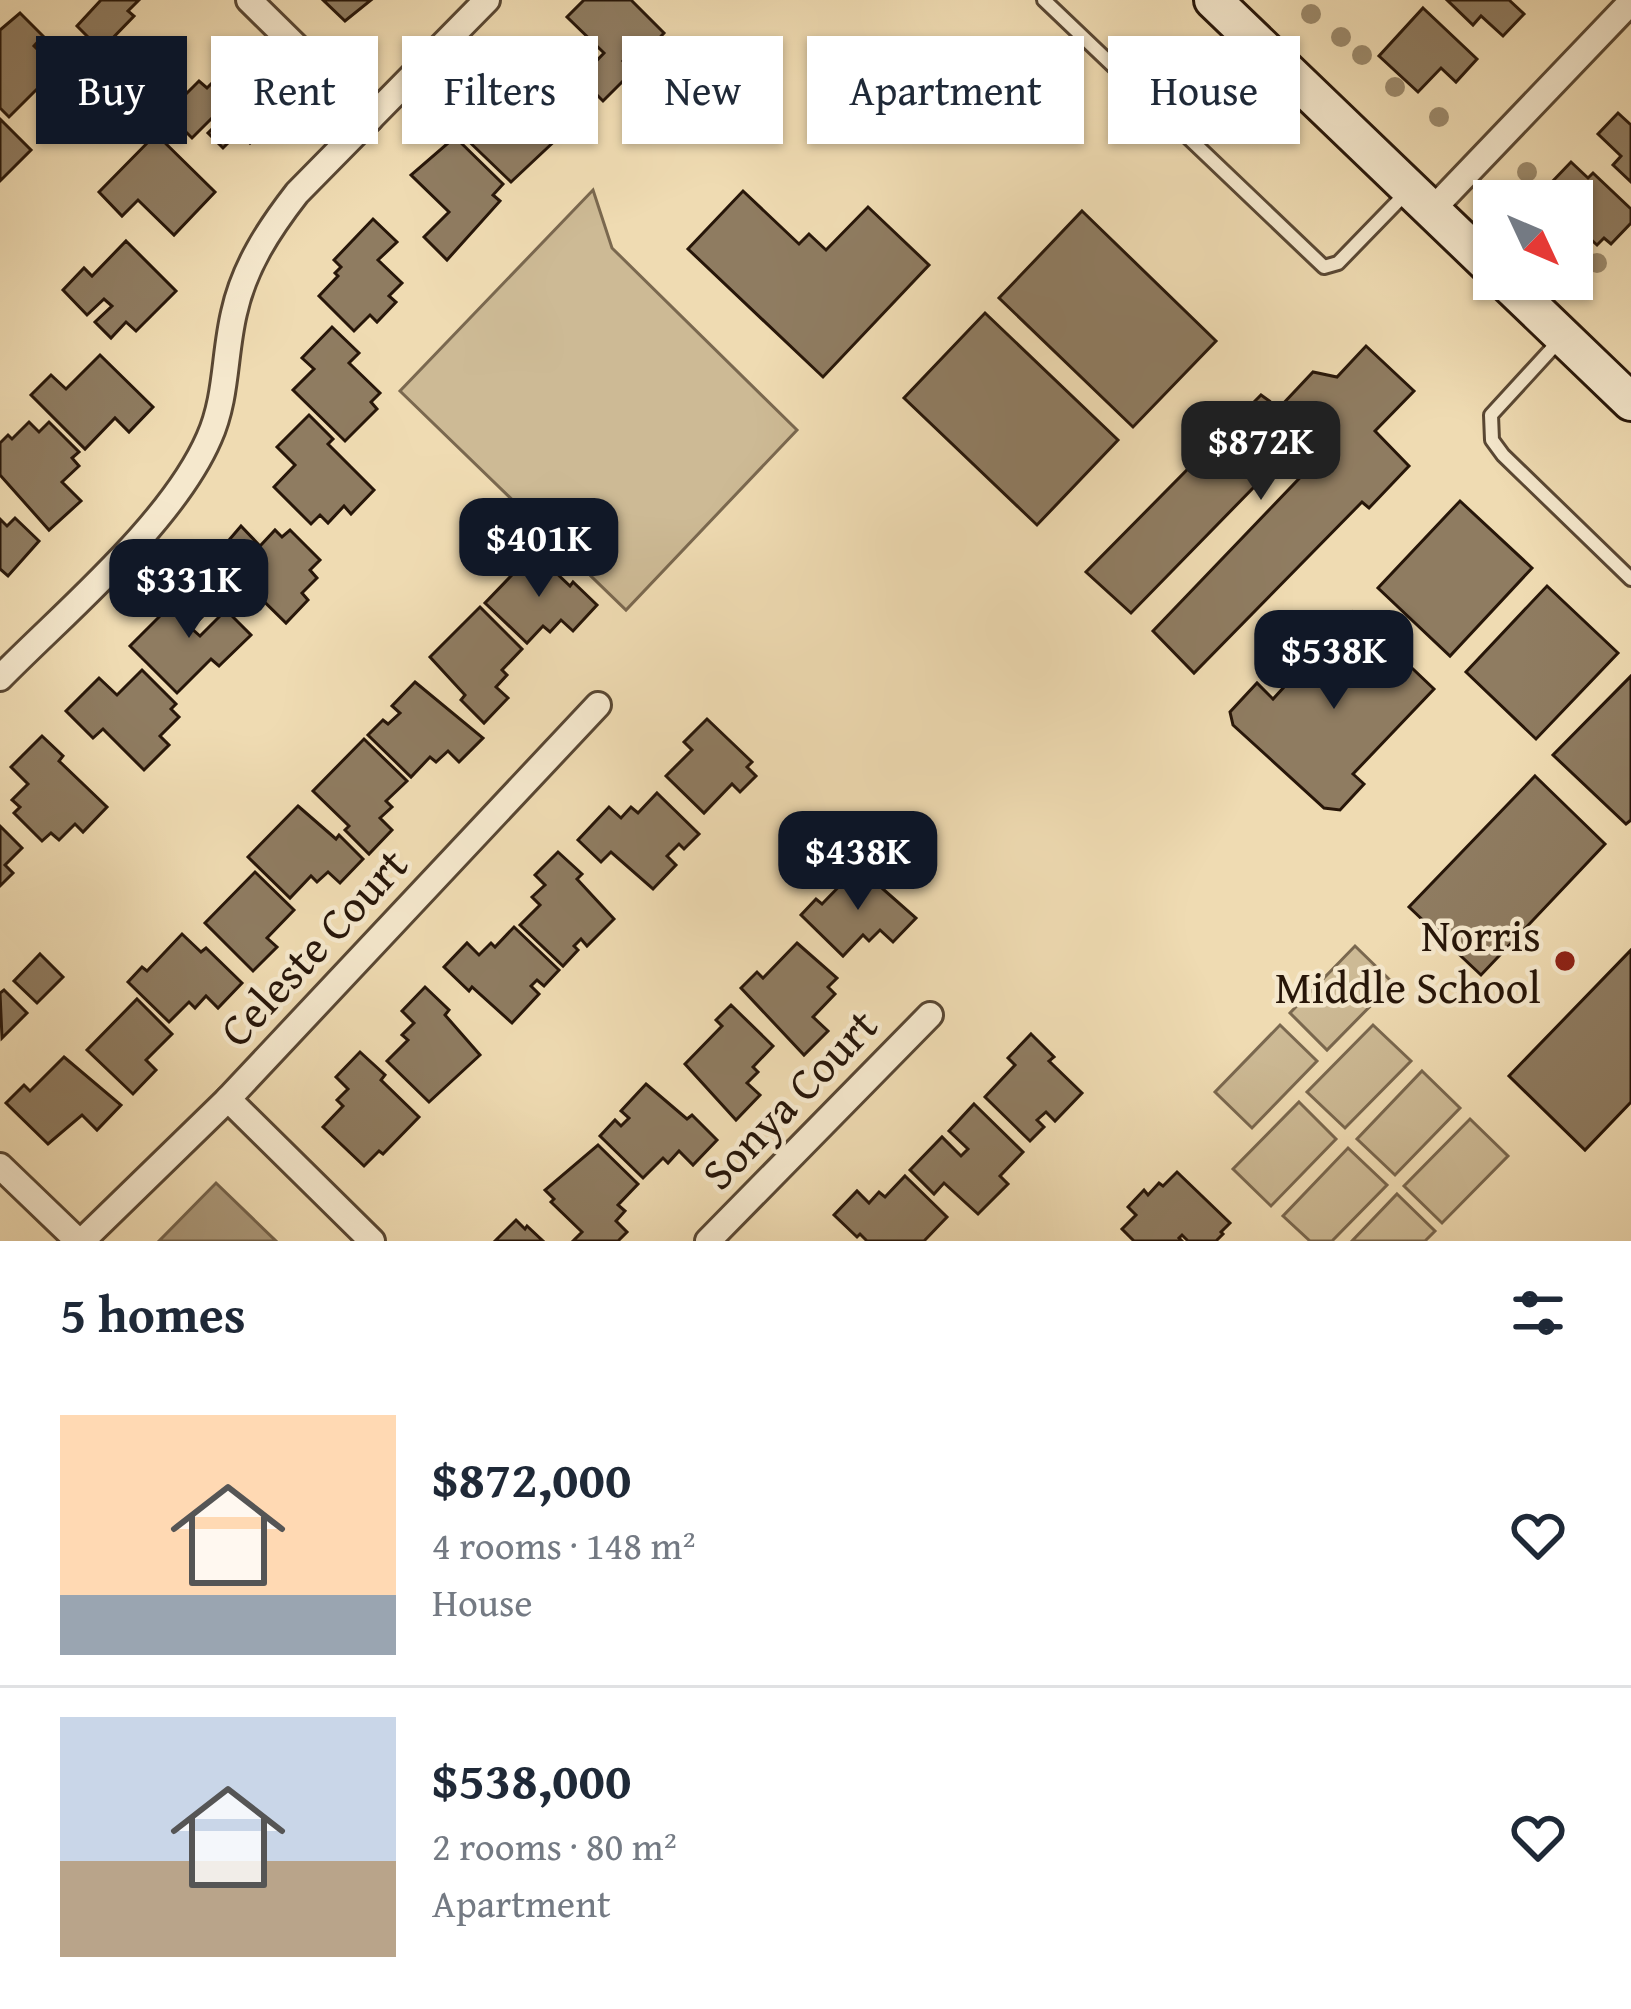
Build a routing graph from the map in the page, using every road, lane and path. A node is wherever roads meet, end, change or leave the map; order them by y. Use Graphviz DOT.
graph roads {
  1 [pos="249,0"];
  2 [pos="487,0"];
  3 [pos="1044,0"];
  4 [pos="1213,0"];
  5 [pos="1631,2"];
  6 [pos="286,36"];
  7 [pos="378,111"];
  8 [pos="346,144"];
  9 [pos="1420,199"];
  10 [pos="1473,250"];
  11 [pos="1525,300"];
  12 [pos="1563,337"];
  13 [pos="1631,402"];
  14 [pos="1630,574"];
  15 [pos="0,678"];
  16 [pos="598,705"];
  17 [pos="930,1015"];
  18 [pos="227,1099"];
  19 [pos="0,1166"];
  20 [pos="80,1241"];
  21 [pos="372,1241"];
  22 [pos="708,1241"];
  1 -- 6 [label="street"];
  2 -- 7 [label="street"];
  3 -- 9 [label="lane"];
  4 -- 9 [label="main road"];
  5 -- 9 [label="street"];
  8 -- 15 [label="street"];
  9 -- 10 [label="main road"];
  11 -- 12 [label="main road"];
  12 -- 13 [label="main road"];
  12 -- 14 [label="lane"];
  16 -- 18 [label="street, Celeste Court"];
  17 -- 22 [label="street, Sonya Court"];
  18 -- 20 [label="street, Celeste Court"];
  18 -- 21 [label="street"];
  19 -- 20 [label="street"];
}
